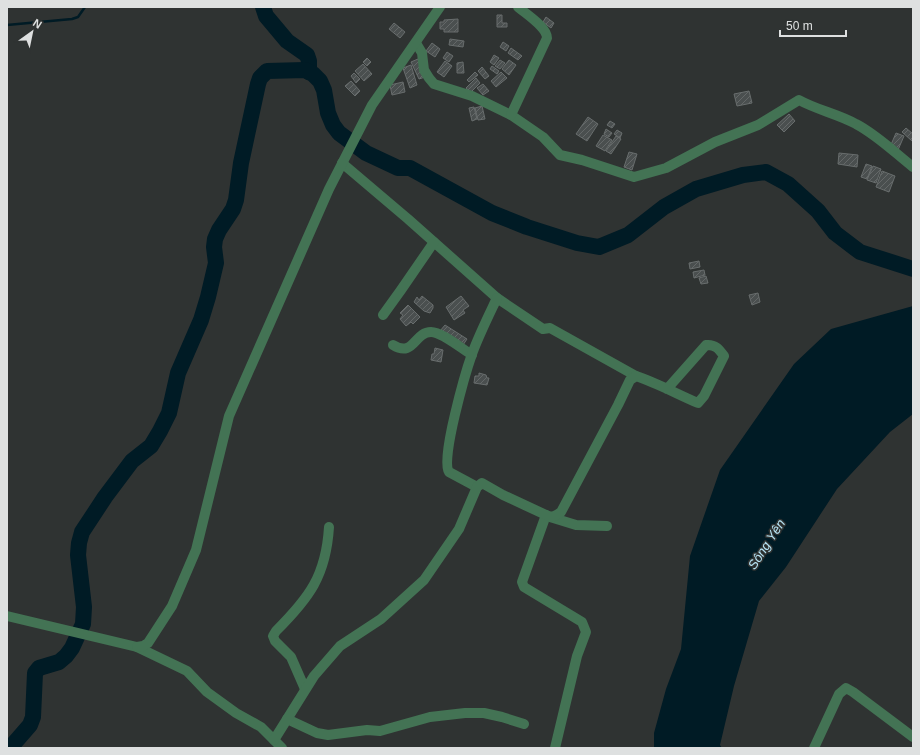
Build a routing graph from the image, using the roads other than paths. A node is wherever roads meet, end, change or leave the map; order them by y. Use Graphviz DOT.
graph roads {
  1 [pos="440,7"];
  2 [pos="518,7"];
  3 [pos="416,43"];
  4 [pos="511,115"];
  5 [pos="344,159"];
  6 [pos="912,164"];
  7 [pos="434,242"];
  8 [pos="497,298"];
  9 [pos="383,315"];
  10 [pos="393,345"];
  11 [pos="472,355"];
  12 [pos="636,376"];
  13 [pos="667,389"];
  14 [pos="477,487"];
  15 [pos="548,516"];
  16 [pos="606,526"];
  17 [pos="329,527"];
  18 [pos="7,616"];
  19 [pos="137,647"];
  20 [pos="305,689"];
  21 [pos="287,719"];
  22 [pos="524,724"];
  23 [pos="913,737"];
  24 [pos="274,740"];
  25 [pos="282,748"];
  26 [pos="555,748"];
  27 [pos="814,748"];
  1 -- 3 [label="street"];
  2 -- 4 [label="street"];
  3 -- 4 [label="street"];
  3 -- 5 [label="street"];
  4 -- 6 [label="street"];
  5 -- 7 [label="street"];
  5 -- 19 [label="street"];
  7 -- 8 [label="street"];
  7 -- 9 [label="street"];
  8 -- 11 [label="street"];
  8 -- 12 [label="street"];
  10 -- 11 [label="street"];
  11 -- 14 [label="street"];
  12 -- 13 [label="street"];
  12 -- 15 [label="street"];
  13 -- 13 [label="street"];
  14 -- 15 [label="street"];
  14 -- 20 [label="street"];
  15 -- 16 [label="street"];
  15 -- 26 [label="street"];
  17 -- 20 [label="street"];
  18 -- 19 [label="street"];
  19 -- 24 [label="street"];
  20 -- 21 [label="street"];
  21 -- 22 [label="street"];
  21 -- 24 [label="street"];
  23 -- 27 [label="street"];
  24 -- 25 [label="street"];
}
